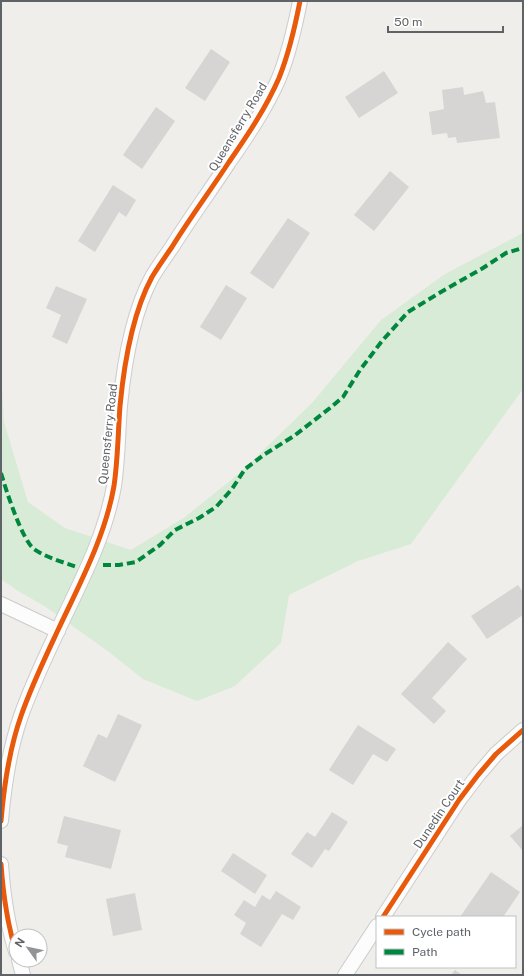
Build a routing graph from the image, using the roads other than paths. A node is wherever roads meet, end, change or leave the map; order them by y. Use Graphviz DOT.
graph roads {
  1 [pos="300,1"];
  2 [pos="1,604"];
  3 [pos="58,630"];
  4 [pos="523,730"];
  5 [pos="1,821"];
  6 [pos="1,864"];
  7 [pos="384,916"];
  8 [pos="10,928"];
  9 [pos="376,928"];
  10 [pos="345,975"];
  1 -- 3 [label="street, Queensferry Road"];
  2 -- 3 [label="street"];
  3 -- 5 [label="street, Queensferry Road"];
  4 -- 7 [label="street, Dunedin Court"];
  6 -- 8 [label="street"];
  9 -- 10 [label="street"];
}
